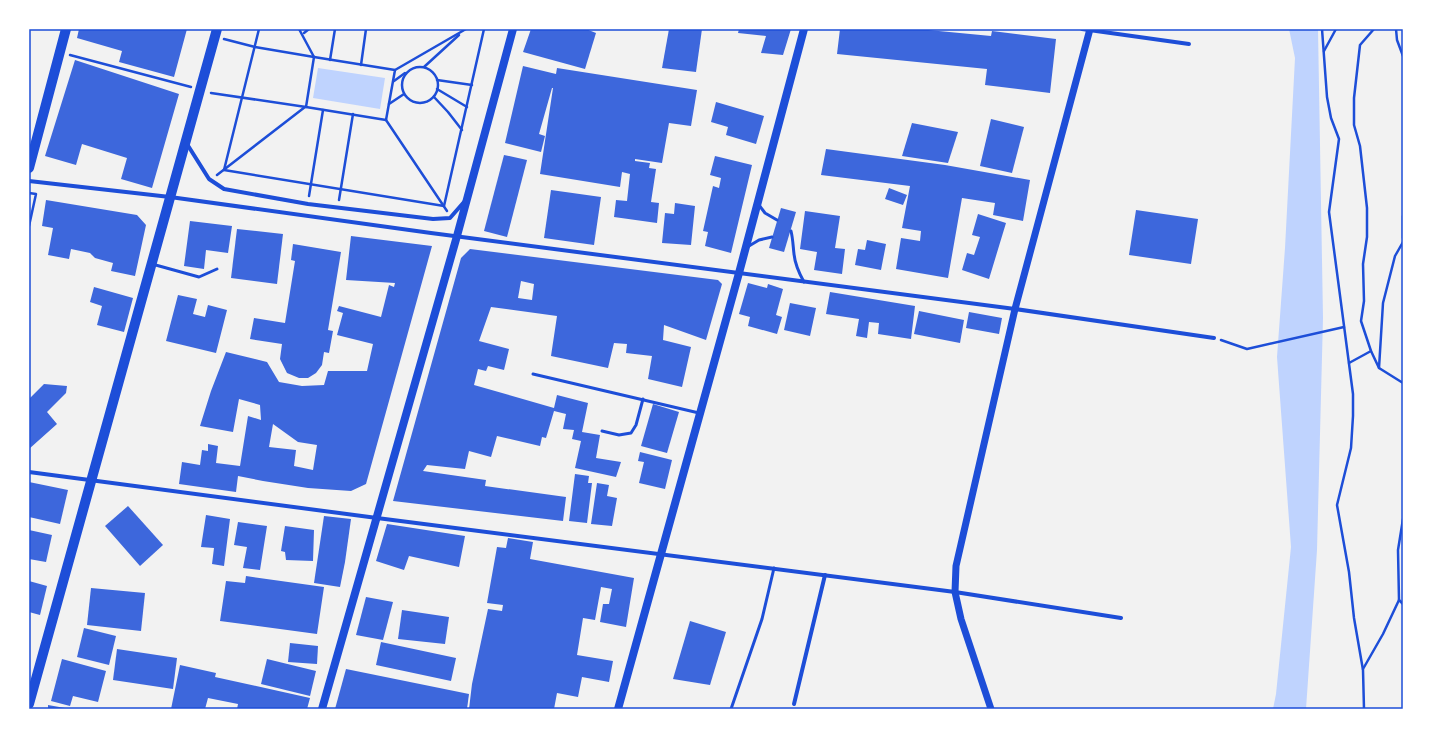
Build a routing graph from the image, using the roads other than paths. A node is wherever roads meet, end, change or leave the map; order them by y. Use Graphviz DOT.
graph roads {
  1 [pos="66,29"];
  2 [pos="513,29"];
  3 [pos="804,29"];
  4 [pos="1087,29"];
  5 [pos="218,33"];
  6 [pos="1189,44"];
  7 [pos="186,141"];
  8 [pos="29,168"];
  9 [pos="29,181"];
  10 [pos="170,197"];
  11 [pos="467,199"];
  12 [pos="758,203"];
  13 [pos="778,220"];
  14 [pos="791,231"];
  15 [pos="457,236"];
  16 [pos="772,237"];
  17 [pos="746,249"];
  18 [pos="151,264"];
  19 [pos="217,269"];
  20 [pos="739,273"];
  21 [pos="804,282"];
  22 [pos="1015,309"];
  23 [pos="1214,338"];
  24 [pos="532,374"];
  25 [pos="643,399"];
  26 [pos="700,413"];
  27 [pos="602,431"];
  28 [pos="29,472"];
  29 [pos="92,480"];
  30 [pos="377,518"];
  31 [pos="662,554"];
  32 [pos="774,568"];
  33 [pos="825,575"];
  34 [pos="955,592"];
  35 [pos="1121,618"];
  36 [pos="29,704"];
  37 [pos="794,704"];
  38 [pos="322,709"];
  39 [pos="618,709"];
  40 [pos="731,709"];
  41 [pos="991,709"];
  1 -- 8 [label="main road"];
  2 -- 11 [label="main road"];
  3 -- 12 [label="main road"];
  4 -- 6 [label="street"];
  4 -- 22 [label="street"];
  5 -- 7 [label="main road"];
  7 -- 10 [label="main road"];
  7 -- 11 [label="street"];
  9 -- 10 [label="street"];
  10 -- 15 [label="street"];
  10 -- 18 [label="main road"];
  11 -- 15 [label="main road"];
  12 -- 13 [label="lane"];
  12 -- 17 [label="main road"];
  14 -- 21 [label="lane"];
  15 -- 20 [label="street"];
  15 -- 30 [label="main road"];
  16 -- 17 [label="lane"];
  17 -- 20 [label="main road"];
  18 -- 19 [label="lane"];
  18 -- 29 [label="main road"];
  20 -- 21 [label="street"];
  20 -- 26 [label="main road"];
  21 -- 22 [label="street"];
  22 -- 23 [label="street"];
  22 -- 34 [label="street"];
  24 -- 25 [label="lane"];
  25 -- 26 [label="lane"];
  25 -- 27 [label="lane"];
  26 -- 31 [label="main road"];
  28 -- 29 [label="street"];
  29 -- 30 [label="street"];
  29 -- 36 [label="main road"];
  30 -- 31 [label="street"];
  30 -- 38 [label="main road"];
  31 -- 32 [label="street"];
  31 -- 39 [label="main road"];
  32 -- 33 [label="street"];
  32 -- 40 [label="lane"];
  33 -- 34 [label="street"];
  33 -- 37 [label="street"];
  34 -- 35 [label="street"];
  34 -- 41 [label="street"];
}
